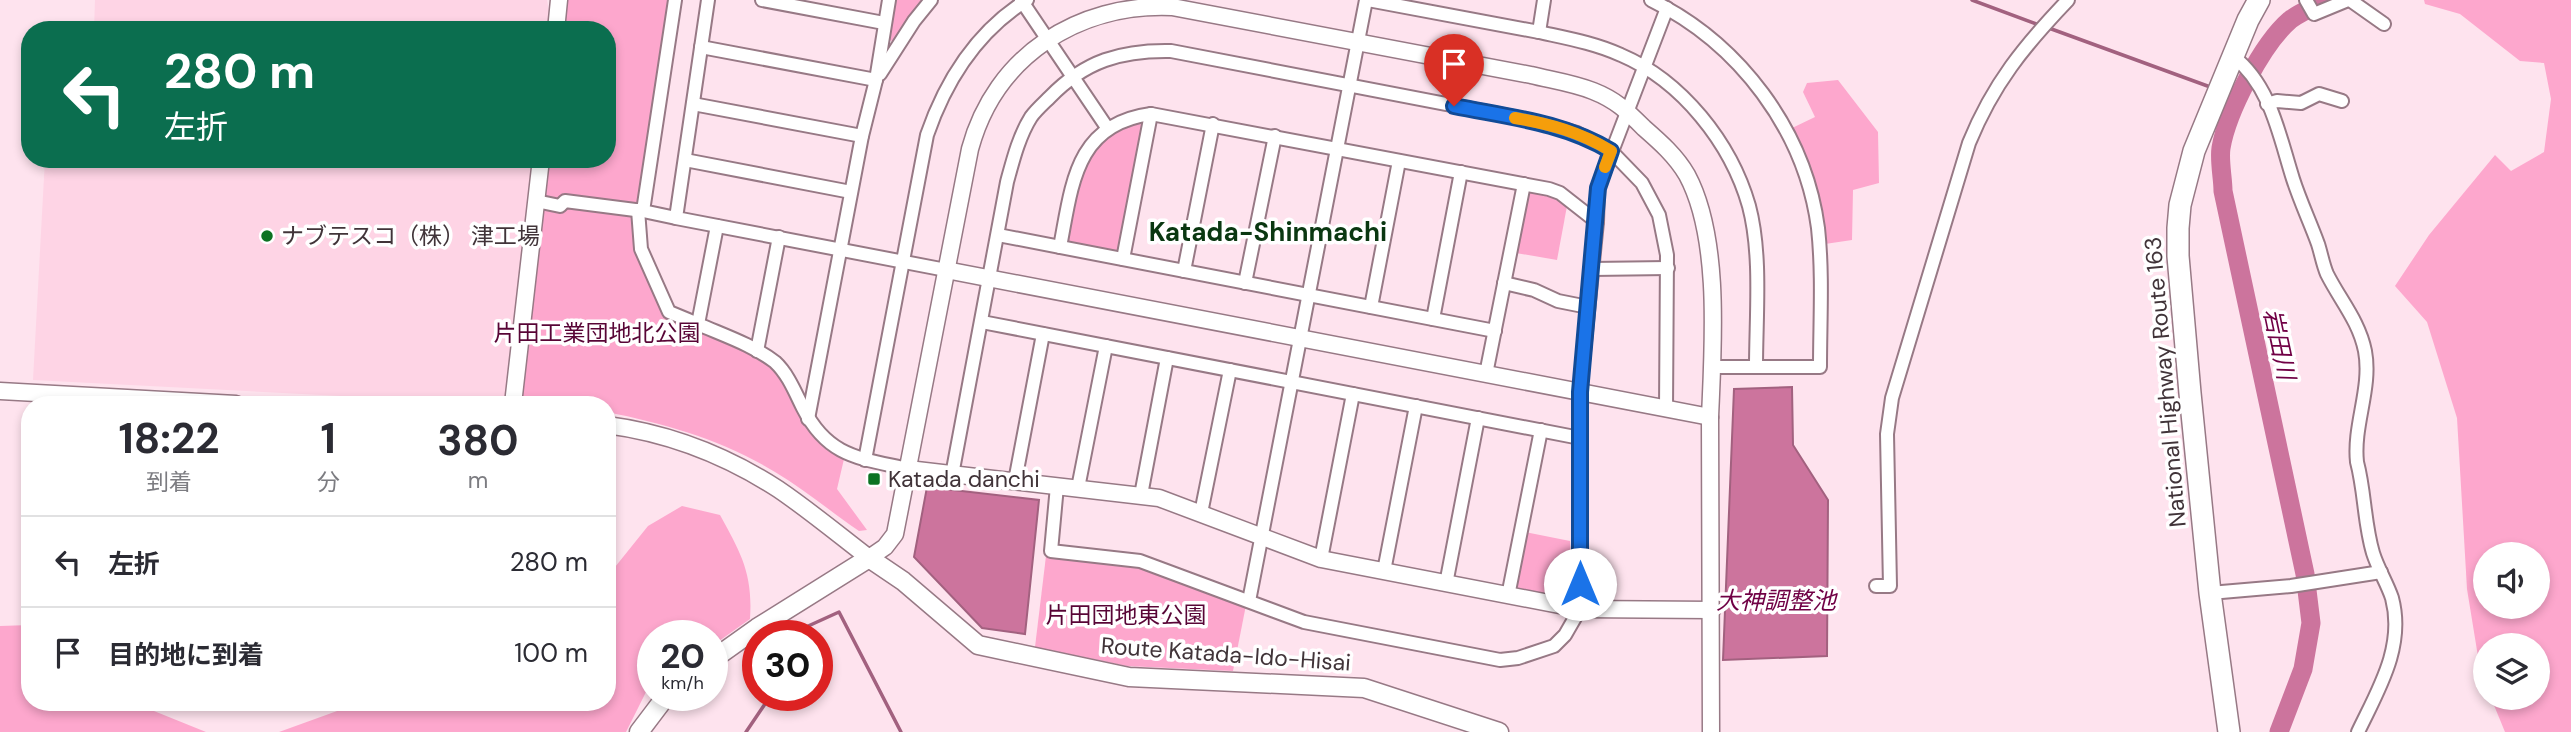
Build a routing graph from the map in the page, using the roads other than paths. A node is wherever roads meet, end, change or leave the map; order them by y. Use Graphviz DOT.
graph roads {
  1 [pos="559,0"];
  2 [pos="675,0"];
  3 [pos="708,0"];
  4 [pos="762,0"];
  5 [pos="889,0"];
  6 [pos="931,0"];
  7 [pos="1367,0"];
  8 [pos="1544,0"];
  9 [pos="1651,0"];
  10 [pos="2068,0"];
  11 [pos="2259,0"];
  12 [pos="2306,0"];
  13 [pos="2349,0"];
  14 [pos="1023,1"];
  15 [pos="1667,8"];
  16 [pos="557,21"];
  17 [pos="884,23"];
  18 [pos="2384,24"];
  19 [pos="1539,32"];
  20 [pos="1047,39"];
  21 [pos="1357,42"];
  22 [pos="701,47"];
  23 [pos="2239,61"];
  24 [pos="1644,66"];
  25 [pos="1073,77"];
  26 [pos="876,80"];
  27 [pos="1349,86"];
  28 [pos="2342,101"];
  29 [pos="693,104"];
  30 [pos="2267,104"];
  31 [pos="1628,110"];
  32 [pos="1151,114"];
  33 [pos="1213,124"];
  34 [pos="1108,129"];
  35 [pos="862,136"];
  36 [pos="1275,136"];
  37 [pos="1337,148"];
  38 [pos="1611,151"];
  39 [pos="685,160"];
  40 [pos="1399,161"];
  41 [pos="540,168"];
  42 [pos="1461,172"];
  43 [pos="1524,184"];
  44 [pos="851,192"];
  45 [pos="536,201"];
  46 [pos="640,211"];
  47 [pos="676,218"];
  48 [pos="1597,222"];
  49 [pos="717,226"];
  50 [pos="998,235"];
  51 [pos="779,237"];
  52 [pos="1060,247"];
  53 [pos="841,249"];
  54 [pos="1123,259"];
  55 [pos="903,261"];
  56 [pos="1668,268"];
  57 [pos="1592,269"];
  58 [pos="946,270"];
  59 [pos="1184,271"];
  60 [pos="990,278"];
  61 [pos="1245,283"];
  62 [pos="1504,283"];
  63 [pos="1308,295"];
  64 [pos="1371,307"];
  65 [pos="1588,307"];
  66 [pos="1433,319"];
  67 [pos="982,322"];
  68 [pos="698,324"];
  69 [pos="1495,331"];
  70 [pos="1043,334"];
  71 [pos="1300,338"];
  72 [pos="1106,346"];
  73 [pos="757,351"];
  74 [pos="1167,358"];
  75 [pos="1756,367"];
  76 [pos="1712,368"];
  77 [pos="1230,370"];
  78 [pos="1486,374"];
  79 [pos="1292,382"];
  80 [pos="0,391"];
  81 [pos="1580,392"];
  82 [pos="1353,394"];
  83 [pos="91,396"];
  84 [pos="514,396"];
  85 [pos="1416,406"];
  86 [pos="1666,409"];
  87 [pos="1710,417"];
  88 [pos="1478,418"];
  89 [pos="808,419"];
  90 [pos="616,427"];
  91 [pos="1541,430"];
  92 [pos="1580,438"];
  93 [pos="864,460"];
  94 [pos="908,469"];
  95 [pos="952,475"];
  96 [pos="1015,481"];
  97 [pos="1057,486"];
  98 [pos="1079,488"];
  99 [pos="1141,495"];
  100 [pos="1201,513"];
  101 [pos="1261,536"];
  102 [pos="869,558"];
  103 [pos="1321,559"];
  104 [pos="1384,571"];
  105 [pos="2381,572"];
  106 [pos="1446,583"];
  107 [pos="1876,586"];
  108 [pos="2210,593"];
  109 [pos="1508,596"];
  110 [pos="1248,601"];
  111 [pos="1580,609"];
  112 [pos="1712,610"];
  113 [pos="728,649"];
  114 [pos="655,711"];
  115 [pos="639,732"];
  116 [pos="1499,732"];
  117 [pos="1711,732"];
  118 [pos="2229,732"];
  119 [pos="2358,732"];
  1 -- 16 [label="street"];
  2 -- 46 [label="street"];
  3 -- 22 [label="street"];
  4 -- 17 [label="street"];
  5 -- 17 [label="street"];
  6 -- 26 [label="street"];
  7 -- 19 [label="street"];
  7 -- 21 [label="street"];
  8 -- 19 [label="street"];
  9 -- 15 [label="street"];
  10 -- 107 [label="street"];
  11 -- 23 [label="highway, National Highway Route 163"];
  12 -- 13 [label="street"];
  13 -- 18 [label="street"];
  14 -- 20 [label="street"];
  14 -- 55 [label="street"];
  15 -- 24 [label="street"];
  15 -- 75 [label="street"];
  17 -- 26 [label="street"];
  19 -- 24 [label="street"];
  20 -- 21 [label="street"];
  20 -- 25 [label="street"];
  20 -- 58 [label="street"];
  21 -- 27 [label="street"];
  21 -- 31 [label="street"];
  22 -- 26 [label="street"];
  22 -- 29 [label="street"];
  23 -- 30 [label="street"];
  23 -- 108 [label="highway, National Highway Route 163"];
  24 -- 31 [label="street"];
  24 -- 75 [label="street"];
  25 -- 27 [label="street"];
  25 -- 34 [label="street"];
  25 -- 50 [label="street"];
  26 -- 35 [label="street"];
  27 -- 37 [label="street"];
  27 -- 38 [label="street"];
  28 -- 30 [label="street"];
  29 -- 35 [label="street"];
  29 -- 39 [label="street"];
  30 -- 105 [label="street"];
  31 -- 38 [label="street"];
  31 -- 76 [label="street"];
  32 -- 33 [label="street"];
  32 -- 34 [label="street"];
  32 -- 54 [label="street"];
  33 -- 36 [label="street"];
  33 -- 59 [label="street"];
  34 -- 52 [label="street"];
  35 -- 44 [label="street"];
  36 -- 37 [label="street"];
  36 -- 61 [label="street"];
  37 -- 40 [label="street"];
  37 -- 63 [label="street"];
  38 -- 48 [label="street"];
  38 -- 56 [label="street"];
  39 -- 44 [label="street"];
  39 -- 47 [label="street"];
  40 -- 42 [label="street"];
  40 -- 64 [label="street"];
  41 -- 45 [label="street"];
  42 -- 43 [label="street"];
  42 -- 66 [label="street"];
  43 -- 48 [label="street"];
  43 -- 62 [label="street"];
  44 -- 53 [label="street"];
  45 -- 46 [label="street"];
  45 -- 84 [label="street"];
  46 -- 47 [label="street"];
  46 -- 68 [label="street"];
  47 -- 49 [label="street"];
  48 -- 57 [label="street"];
  49 -- 51 [label="street"];
  49 -- 68 [label="street"];
  50 -- 52 [label="street"];
  50 -- 60 [label="street"];
  51 -- 53 [label="street"];
  51 -- 73 [label="street"];
  52 -- 54 [label="street"];
  53 -- 55 [label="street"];
  53 -- 89 [label="street"];
  54 -- 59 [label="street"];
  55 -- 58 [label="street"];
  55 -- 93 [label="street"];
  56 -- 57 [label="street"];
  56 -- 86 [label="street"];
  57 -- 65 [label="street"];
  58 -- 60 [label="street"];
  58 -- 94 [label="street"];
  59 -- 61 [label="street"];
  60 -- 67 [label="street"];
  60 -- 71 [label="street"];
  61 -- 63 [label="street"];
  62 -- 65 [label="street"];
  62 -- 69 [label="street"];
  63 -- 64 [label="street"];
  63 -- 71 [label="street"];
  64 -- 66 [label="street"];
  65 -- 81 [label="street"];
  66 -- 69 [label="street"];
  67 -- 70 [label="street"];
  67 -- 95 [label="street"];
  68 -- 73 [label="street"];
  69 -- 78 [label="street"];
  70 -- 72 [label="street"];
  70 -- 96 [label="street"];
  71 -- 78 [label="street"];
  71 -- 79 [label="street"];
  72 -- 74 [label="street"];
  72 -- 98 [label="street"];
  73 -- 89 [label="street"];
  74 -- 77 [label="street"];
  74 -- 99 [label="street"];
  75 -- 76 [label="street"];
  76 -- 87 [label="street"];
  77 -- 79 [label="street"];
  77 -- 100 [label="street"];
  78 -- 81 [label="street"];
  79 -- 82 [label="street"];
  79 -- 101 [label="street"];
  80 -- 83 [label="street"];
  81 -- 86 [label="street"];
  81 -- 92 [label="street"];
  82 -- 85 [label="street"];
  82 -- 103 [label="street"];
  85 -- 88 [label="street"];
  85 -- 104 [label="street"];
  86 -- 87 [label="street"];
  87 -- 112 [label="street"];
  88 -- 91 [label="street"];
  88 -- 106 [label="street"];
  89 -- 93 [label="street"];
  90 -- 102 [label="street"];
  91 -- 92 [label="street"];
  91 -- 109 [label="street"];
  92 -- 111 [label="street"];
  93 -- 94 [label="street"];
  94 -- 95 [label="street"];
  94 -- 102 [label="street"];
  95 -- 96 [label="street"];
  96 -- 97 [label="street"];
  97 -- 98 [label="street"];
  97 -- 110 [label="street"];
  98 -- 99 [label="street"];
  99 -- 100 [label="street"];
  100 -- 101 [label="street"];
  101 -- 103 [label="street"];
  101 -- 110 [label="street"];
  102 -- 113 [label="main road"];
  102 -- 116 [label="main road, Route Katada-Ido-Hisai"];
  103 -- 104 [label="street"];
  104 -- 106 [label="street"];
  105 -- 108 [label="street"];
  105 -- 119 [label="street"];
  106 -- 109 [label="street"];
  108 -- 118 [label="highway, National Highway Route 163"];
  109 -- 111 [label="street"];
  110 -- 111 [label="street"];
  111 -- 112 [label="street"];
  112 -- 117 [label="street"];
  114 -- 115 [label="main road"];
}
